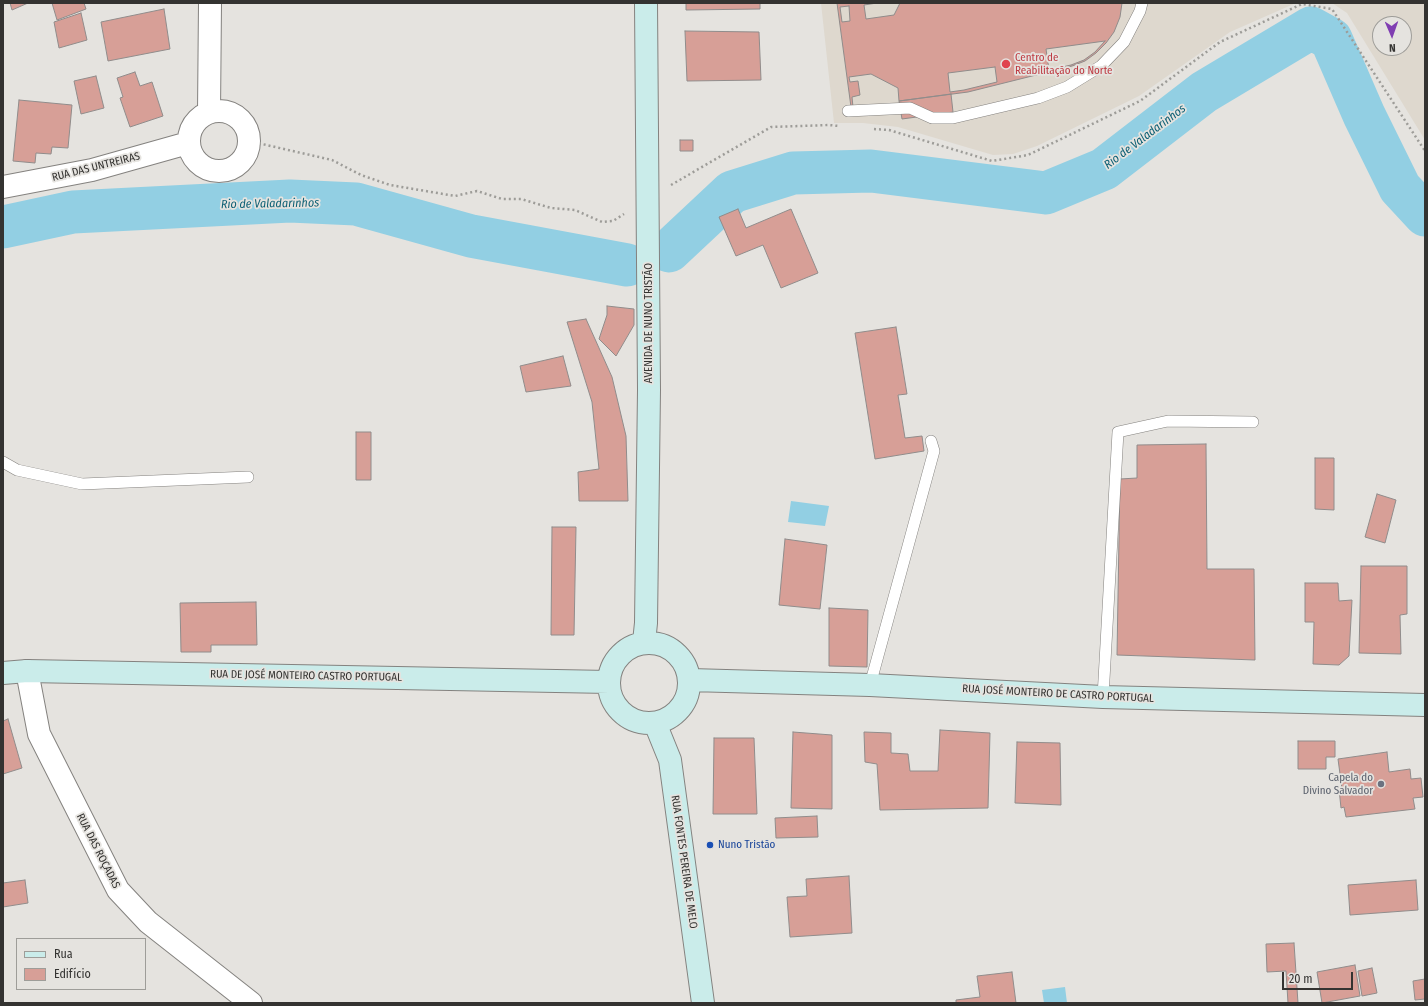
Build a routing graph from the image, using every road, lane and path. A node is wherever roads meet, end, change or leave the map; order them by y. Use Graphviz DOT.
graph roads {
  1 [pos="210,3"];
  2 [pos="646,3"];
  3 [pos="1142,3"];
  4 [pos="848,110"];
  5 [pos="209,112"];
  6 [pos="844,127"];
  7 [pos="866,129"];
  8 [pos="249,141"];
  9 [pos="188,143"];
  10 [pos="1425,151"];
  11 [pos="3,187"];
  12 [pos="648,200"];
  13 [pos="1253,422"];
  14 [pos="931,441"];
  15 [pos="3,462"];
  16 [pos="248,477"];
  17 [pos="644,642"];
  18 [pos="27,671"];
  19 [pos="3,673"];
  20 [pos="690,680"];
  21 [pos="609,682"];
  22 [pos="870,685"];
  23 [pos="1103,697"];
  24 [pos="1425,705"];
  25 [pos="655,723"];
  26 [pos="251,1003"];
  27 [pos="703,1003"];
  1 -- 5 [label="street"];
  2 -- 12 [label="main road, AVENIDA DE NUNO TRISTÃO"];
  3 -- 4 [label="lane"];
  5 -- 8 [label="street"];
  5 -- 9 [label="street"];
  6 -- 12 [label="path"];
  7 -- 10 [label="path"];
  8 -- 9 [label="street"];
  8 -- 12 [label="path"];
  9 -- 11 [label="street, RUA DAS UNTREIRAS"];
  12 -- 17 [label="main road, AVENIDA DE NUNO TRISTÃO"];
  13 -- 23 [label="lane"];
  14 -- 22 [label="lane"];
  15 -- 16 [label="lane"];
  17 -- 20 [label="main road"];
  17 -- 21 [label="main road"];
  18 -- 19 [label="main road, RUA DE JOSÉ MONTEIRO CASTRO PORTUGAL"];
  18 -- 21 [label="main road, RUA DE JOSÉ MONTEIRO CASTRO PORTUGAL"];
  18 -- 26 [label="street, RUA DAS ROÇADAS"];
  20 -- 22 [label="main road, RUA JOSÉ MONTEIRO DE CASTRO PORTUGAL"];
  20 -- 25 [label="main road"];
  21 -- 25 [label="main road"];
  22 -- 23 [label="main road, RUA JOSÉ MONTEIRO DE CASTRO PORTUGAL"];
  23 -- 24 [label="main road, RUA JOSÉ MONTEIRO DE CASTRO PORTUGAL"];
  25 -- 27 [label="main road, RUA FONTES PEREIRA DE MELO"];
}
